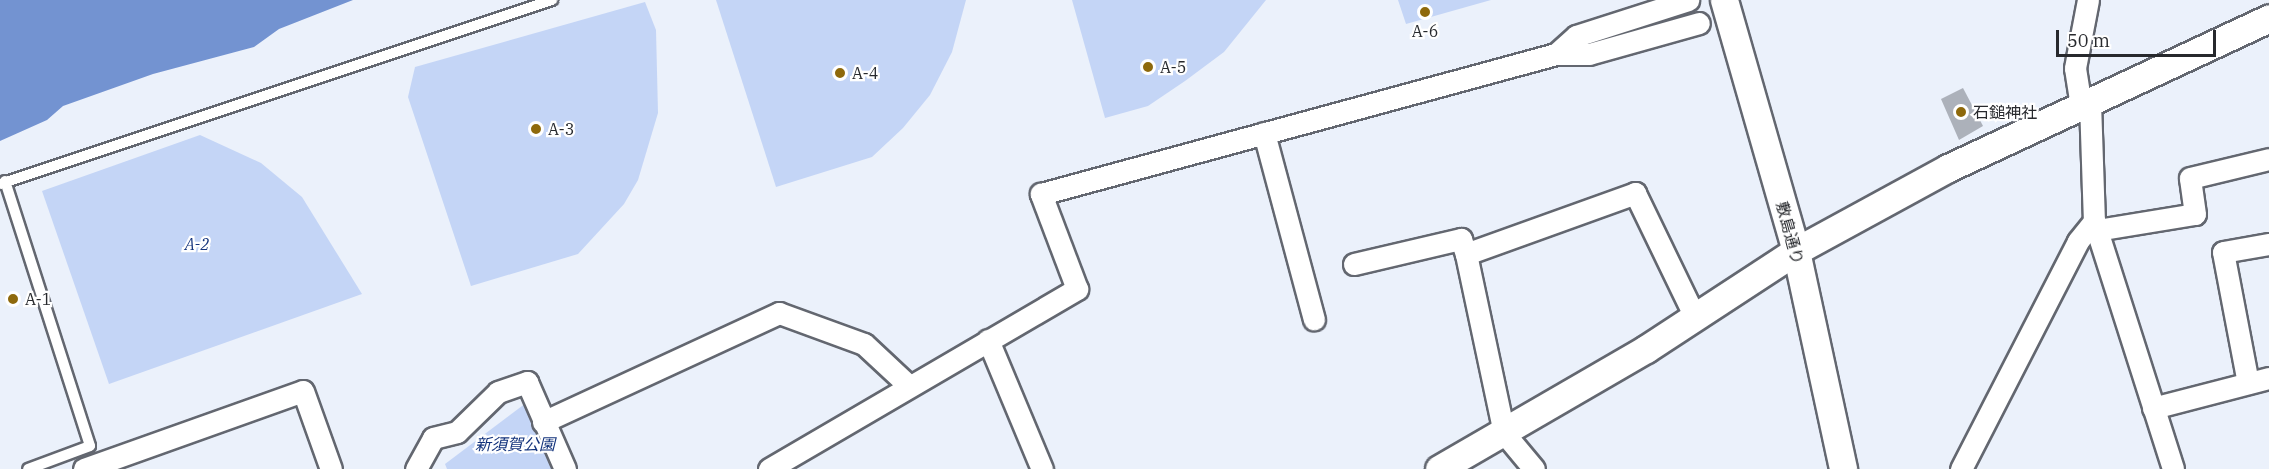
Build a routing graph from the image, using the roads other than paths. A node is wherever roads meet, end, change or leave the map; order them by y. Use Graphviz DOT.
graph roads {
  1 [pos="552,0"];
  2 [pos="1688,0"];
  3 [pos="1724,0"];
  4 [pos="2088,0"];
  5 [pos="2269,18"];
  6 [pos="1699,23"];
  7 [pos="1556,54"];
  8 [pos="2085,104"];
  9 [pos="1264,133"];
  10 [pos="2269,159"];
  11 [pos="3,183"];
  12 [pos="2095,225"];
  13 [pos="2269,244"];
  14 [pos="1796,251"];
  15 [pos="1466,254"];
  16 [pos="1354,264"];
  17 [pos="1695,317"];
  18 [pos="1314,319"];
  19 [pos="988,340"];
  20 [pos="2269,378"];
  21 [pos="2248,383"];
  22 [pos="908,385"];
  23 [pos="2153,408"];
  24 [pos="543,422"];
  25 [pos="1504,433"];
  26 [pos="794,462"];
  27 [pos="28,469"];
  28 [pos="84,469"];
  29 [pos="331,469"];
  30 [pos="416,469"];
  31 [pos="564,469"];
  32 [pos="769,469"];
  33 [pos="1042,469"];
  34 [pos="1439,469"];
  35 [pos="1534,469"];
  36 [pos="1843,469"];
  37 [pos="1961,469"];
  38 [pos="2173,469"];
  1 -- 11 [label="lane"];
  2 -- 7 [label="street"];
  3 -- 14 [label="street, 敷島通り"];
  4 -- 8 [label="street"];
  5 -- 8 [label="street"];
  6 -- 7 [label="street"];
  7 -- 9 [label="street"];
  8 -- 12 [label="street"];
  8 -- 14 [label="street"];
  9 -- 18 [label="street"];
  9 -- 19 [label="street"];
  10 -- 12 [label="street"];
  11 -- 27 [label="lane"];
  12 -- 23 [label="street"];
  12 -- 37 [label="street"];
  13 -- 21 [label="street"];
  14 -- 17 [label="street"];
  14 -- 36 [label="street, 敷島通り"];
  15 -- 16 [label="street"];
  15 -- 17 [label="street"];
  15 -- 25 [label="street"];
  17 -- 25 [label="street"];
  19 -- 22 [label="street"];
  19 -- 33 [label="street"];
  20 -- 21 [label="street"];
  21 -- 23 [label="street"];
  22 -- 24 [label="street"];
  22 -- 26 [label="street"];
  23 -- 38 [label="street"];
  24 -- 30 [label="street"];
  24 -- 31 [label="street"];
  25 -- 34 [label="street"];
  25 -- 35 [label="street"];
  26 -- 32 [label="street"];
  28 -- 29 [label="street"];
}
